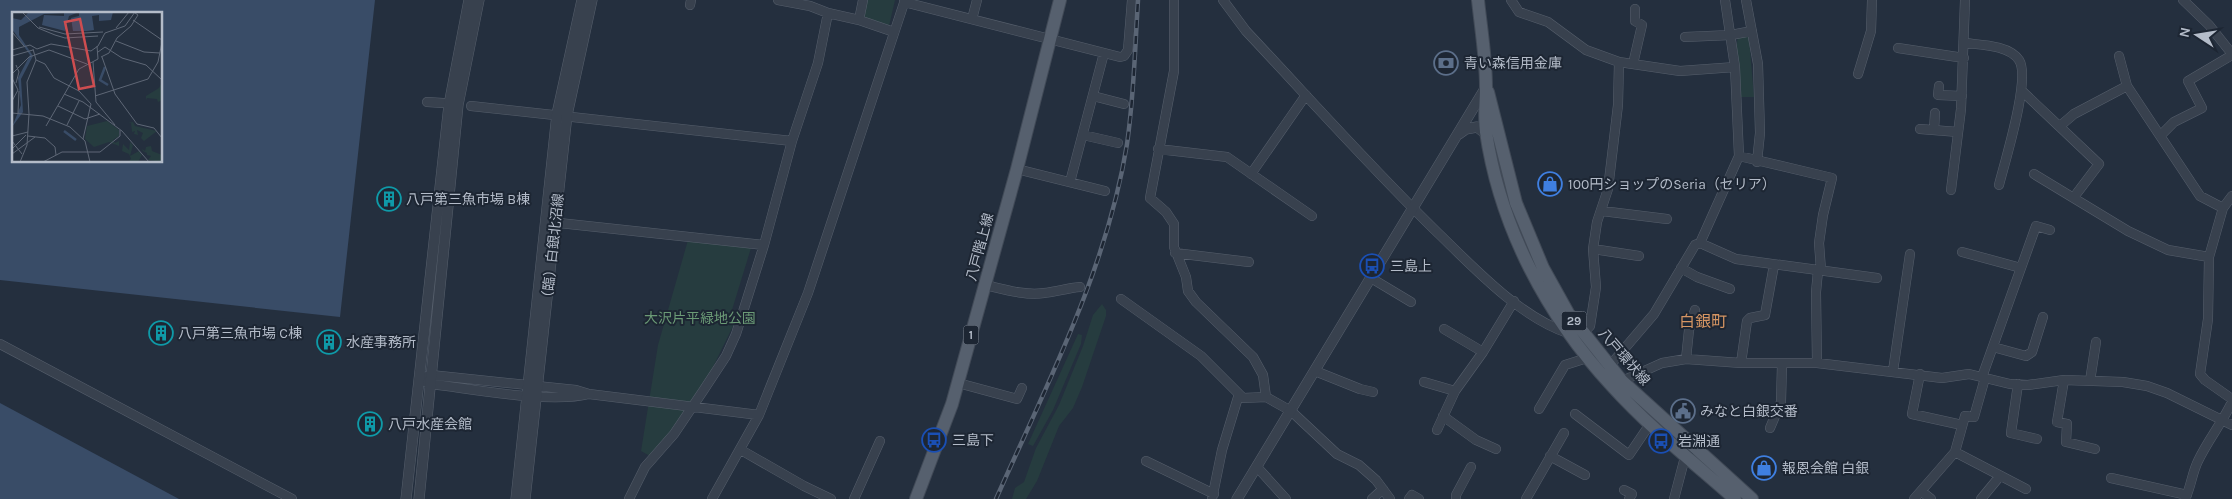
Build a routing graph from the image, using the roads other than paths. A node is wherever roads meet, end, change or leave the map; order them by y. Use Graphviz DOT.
graph roads {
  1 [pos="470,0"];
  2 [pos="479,0"];
  3 [pos="582,0"];
  4 [pos="592,0"];
  5 [pos="778,0"];
  6 [pos="863,0"];
  7 [pos="977,0"];
  8 [pos="1060,0"];
  9 [pos="1132,0"];
  10 [pos="1174,0"];
  11 [pos="1223,0"];
  12 [pos="1478,0"];
  13 [pos="1511,0"];
  14 [pos="1725,0"];
  15 [pos="1746,0"];
  16 [pos="1872,0"];
  17 [pos="1965,0"];
  18 [pos="2183,0"];
  19 [pos="904,1"];
  20 [pos="811,3"];
  21 [pos="1635,10"];
  22 [pos="828,13"];
  23 [pos="972,19"];
  24 [pos="859,20"];
  25 [pos="1752,30"];
  26 [pos="894,32"];
  27 [pos="1731,35"];
  28 [pos="1685,37"];
  29 [pos="1050,39"];
  30 [pos="1965,43"];
  31 [pos="1898,48"];
  32 [pos="1104,53"];
  33 [pos="2232,54"];
  34 [pos="2119,56"];
  35 [pos="1964,58"];
  36 [pos="1619,62"];
  37 [pos="1633,64"];
  38 [pos="1736,67"];
  39 [pos="1858,74"];
  40 [pos="1939,86"];
  41 [pos="2127,86"];
  42 [pos="1486,87"];
  43 [pos="2022,92"];
  44 [pos="1306,95"];
  45 [pos="1093,96"];
  46 [pos="1962,96"];
  47 [pos="428,102"];
  48 [pos="443,103"];
  49 [pos="1124,104"];
  50 [pos="471,106"];
  51 [pos="1935,113"];
  52 [pos="562,114"];
  53 [pos="2060,126"];
  54 [pos="1920,129"];
  55 [pos="1934,130"];
  56 [pos="1958,132"];
  57 [pos="1486,134"];
  58 [pos="1082,135"];
  59 [pos="1457,135"];
  60 [pos="2161,135"];
  61 [pos="792,141"];
  62 [pos="1118,143"];
  63 [pos="1158,150"];
  64 [pos="1739,156"];
  65 [pos="1757,162"];
  66 [pos="1017,169"];
  67 [pos="1252,174"];
  68 [pos="2034,174"];
  69 [pos="1070,182"];
  70 [pos="2000,185"];
  71 [pos="1951,190"];
  72 [pos="1105,191"];
  73 [pos="2232,196"];
  74 [pos="2074,197"];
  75 [pos="1412,208"];
  76 [pos="2223,208"];
  77 [pos="1602,211"];
  78 [pos="1312,216"];
  79 [pos="1667,219"];
  80 [pos="550,222"];
  81 [pos="2050,230"];
  82 [pos="1700,242"];
  83 [pos="764,245"];
  84 [pos="1593,249"];
  85 [pos="1962,252"];
  86 [pos="1176,253"];
  87 [pos="1910,254"];
  88 [pos="1640,256"];
  89 [pos="2209,257"];
  90 [pos="1249,262"];
  91 [pos="1774,265"];
  92 [pos="1682,268"];
  93 [pos="2021,268"];
  94 [pos="1820,271"];
  95 [pos="1372,278"];
  96 [pos="1877,278"];
  97 [pos="985,285"];
  98 [pos="1080,287"];
  99 [pos="1730,289"];
  100 [pos="1121,299"];
  101 [pos="1514,301"];
  102 [pos="1411,302"];
  103 [pos="1695,310"];
  104 [pos="2043,316"];
  105 [pos="1444,329"];
  106 [pos="1568,332"];
  107 [pos="1583,333"];
  108 [pos="2096,342"];
  109 [pos="0,344"];
  110 [pos="1993,347"];
  111 [pos="1483,352"];
  112 [pos="1587,358"];
  113 [pos="1686,359"];
  114 [pos="1741,363"];
  115 [pos="1816,363"];
  116 [pos="1782,364"];
  117 [pos="1315,371"];
  118 [pos="1605,371"];
  119 [pos="1893,371"];
  120 [pos="1920,374"];
  121 [pos="1984,378"];
  122 [pos="419,379"];
  123 [pos="431,380"];
  124 [pos="2064,380"];
  125 [pos="1622,381"];
  126 [pos="2090,381"];
  127 [pos="1424,382"];
  128 [pos="958,383"];
  129 [pos="2018,384"];
  130 [pos="1022,388"];
  131 [pos="533,390"];
  132 [pos="1455,391"];
  133 [pos="1373,392"];
  134 [pos="1239,394"];
  135 [pos="1266,397"];
  136 [pos="2232,400"];
  137 [pos="691,408"];
  138 [pos="1539,409"];
  139 [pos="1291,411"];
  140 [pos="1574,414"];
  141 [pos="759,415"];
  142 [pos="1443,416"];
  143 [pos="2223,421"];
  144 [pos="1650,424"];
  145 [pos="1962,425"];
  146 [pos="2232,425"];
  147 [pos="1770,428"];
  148 [pos="1437,430"];
  149 [pos="1564,433"];
  150 [pos="2036,439"];
  151 [pos="880,440"];
  152 [pos="1496,449"];
  153 [pos="2095,449"];
  154 [pos="740,450"];
  155 [pos="1690,452"];
  156 [pos="1955,452"];
  157 [pos="1550,456"];
  158 [pos="1146,460"];
  159 [pos="1257,467"];
  160 [pos="1470,467"];
  161 [pos="1585,475"];
  162 [pos="2000,476"];
  163 [pos="2111,478"];
  164 [pos="1384,489"];
  165 [pos="2026,489"];
  166 [pos="1624,490"];
  167 [pos="1921,491"];
  168 [pos="1213,496"];
  169 [pos="2186,497"];
  170 [pos="292,499"];
  171 [pos="406,499"];
  172 [pos="419,499"];
  173 [pos="516,499"];
  174 [pos="525,499"];
  175 [pos="629,499"];
  176 [pos="712,499"];
  177 [pos="831,499"];
  178 [pos="854,499"];
  179 [pos="916,499"];
  180 [pos="1237,499"];
  181 [pos="1286,499"];
  182 [pos="1372,499"];
  183 [pos="1390,499"];
  184 [pos="1409,499"];
  185 [pos="1419,499"];
  186 [pos="1456,499"];
  187 [pos="1526,499"];
  188 [pos="1629,499"];
  189 [pos="1674,499"];
  190 [pos="1735,499"];
  191 [pos="1752,499"];
  192 [pos="1914,499"];
  193 [pos="1931,499"];
  194 [pos="1981,499"];
  1 -- 122 [label="street"];
  2 -- 123 [label="street"];
  3 -- 52 [label="street, （臨）白銀北沼線"];
  4 -- 52 [label="street, （臨）白銀北沼線"];
  5 -- 20 [label="street"];
  6 -- 24 [label="street"];
  7 -- 23 [label="street"];
  8 -- 29 [label="main road, 八戸階上線 / 1"];
  9 -- 32 [label="street"];
  10 -- 63 [label="street"];
  11 -- 44 [label="street"];
  12 -- 42 [label="main road, 八戸環状線 / 29"];
  13 -- 36 [label="street"];
  14 -- 27 [label="street"];
  15 -- 25 [label="street"];
  16 -- 39 [label="street"];
  17 -- 30 [label="street"];
  18 -- 33 [label="street"];
  19 -- 23 [label="street"];
  19 -- 26 [label="street"];
  20 -- 22 [label="street"];
  21 -- 37 [label="street"];
  22 -- 24 [label="street"];
  22 -- 61 [label="street"];
  23 -- 29 [label="street"];
  24 -- 26 [label="street"];
  25 -- 27 [label="street"];
  25 -- 65 [label="street"];
  26 -- 141 [label="street"];
  27 -- 28 [label="street"];
  27 -- 38 [label="street"];
  29 -- 32 [label="street"];
  29 -- 66 [label="main road, 八戸階上線 / 1"];
  30 -- 35 [label="street"];
  30 -- 43 [label="street"];
  31 -- 35 [label="street"];
  32 -- 45 [label="street"];
  33 -- 60 [label="street"];
  34 -- 41 [label="street"];
  35 -- 46 [label="street"];
  36 -- 37 [label="street"];
  36 -- 77 [label="street"];
  37 -- 38 [label="street"];
  38 -- 64 [label="street"];
  40 -- 46 [label="street"];
  41 -- 53 [label="street"];
  41 -- 60 [label="street"];
  42 -- 57 [label="main road, 八戸環状線 / 29"];
  42 -- 59 [label="street"];
  42 -- 107 [label="main road, 八戸環状線 / 29"];
  43 -- 53 [label="street"];
  43 -- 70 [label="street"];
  44 -- 67 [label="street"];
  44 -- 75 [label="street"];
  45 -- 49 [label="street"];
  45 -- 58 [label="street"];
  46 -- 56 [label="street"];
  47 -- 48 [label="street"];
  50 -- 52 [label="street"];
  51 -- 55 [label="street"];
  52 -- 61 [label="street"];
  52 -- 80 [label="street, （臨）白銀北沼線"];
  53 -- 74 [label="street"];
  54 -- 55 [label="street"];
  55 -- 56 [label="street"];
  56 -- 71 [label="street"];
  57 -- 59 [label="street"];
  57 -- 106 [label="main road, 八戸環状線 / 29"];
  58 -- 62 [label="street"];
  58 -- 69 [label="street"];
  59 -- 75 [label="street"];
  60 -- 76 [label="street"];
  61 -- 83 [label="street"];
  63 -- 67 [label="street"];
  63 -- 86 [label="street"];
  64 -- 65 [label="street"];
  64 -- 82 [label="street"];
  65 -- 94 [label="street"];
  66 -- 69 [label="street"];
  66 -- 97 [label="main road, 八戸階上線 / 1"];
  67 -- 78 [label="street"];
  68 -- 74 [label="street"];
  69 -- 72 [label="street"];
  73 -- 76 [label="street"];
  74 -- 89 [label="street"];
  75 -- 95 [label="street"];
  75 -- 101 [label="street"];
  76 -- 89 [label="street"];
  77 -- 79 [label="street"];
  77 -- 84 [label="street"];
  80 -- 83 [label="street"];
  80 -- 131 [label="street, （臨）白銀北沼線"];
  81 -- 93 [label="street"];
  82 -- 91 [label="street"];
  82 -- 92 [label="street"];
  83 -- 137 [label="street"];
  84 -- 88 [label="street"];
  84 -- 107 [label="street"];
  85 -- 93 [label="street"];
  86 -- 90 [label="street"];
  86 -- 135 [label="street"];
  87 -- 119 [label="street"];
  89 -- 136 [label="street"];
  91 -- 94 [label="street"];
  91 -- 114 [label="street"];
  92 -- 99 [label="street"];
  92 -- 118 [label="street"];
  93 -- 110 [label="street"];
  94 -- 96 [label="street"];
  94 -- 115 [label="street"];
  95 -- 102 [label="street"];
  95 -- 117 [label="street"];
  97 -- 98 [label="street"];
  97 -- 128 [label="main road, 八戸階上線 / 1"];
  100 -- 134 [label="street"];
  101 -- 106 [label="street"];
  101 -- 111 [label="street"];
  103 -- 113 [label="street"];
  104 -- 110 [label="street"];
  105 -- 111 [label="street"];
  106 -- 112 [label="main road, 八戸環状線 / 29"];
  107 -- 118 [label="main road, 八戸環状線 / 29"];
  108 -- 126 [label="street"];
  109 -- 170 [label="street"];
  110 -- 121 [label="street"];
  111 -- 132 [label="street"];
  112 -- 118 [label="main road, 八戸環状線 / 29"];
  112 -- 138 [label="street"];
  113 -- 114 [label="street"];
  113 -- 125 [label="street"];
  114 -- 116 [label="street"];
  115 -- 116 [label="street"];
  115 -- 119 [label="street"];
  116 -- 147 [label="street"];
  117 -- 133 [label="street"];
  117 -- 139 [label="street"];
  118 -- 125 [label="main road, 八戸環状線 / 29"];
  118 -- 144 [label="main road, 八戸環状線 / 29"];
  119 -- 120 [label="street"];
  120 -- 121 [label="street"];
  120 -- 145 [label="street"];
  121 -- 129 [label="street"];
  121 -- 145 [label="street"];
  122 -- 123 [label="street"];
  122 -- 171 [label="street"];
  123 -- 131 [label="street"];
  123 -- 172 [label="street"];
  124 -- 126 [label="street"];
  124 -- 129 [label="street"];
  124 -- 153 [label="street"];
  125 -- 155 [label="main road, 八戸環状線 / 29"];
  126 -- 143 [label="street"];
  127 -- 132 [label="street"];
  128 -- 130 [label="street"];
  128 -- 179 [label="main road, 八戸階上線 / 1"];
  129 -- 150 [label="street"];
  131 -- 137 [label="street"];
  131 -- 173 [label="street, （臨）白銀北沼線"];
  131 -- 174 [label="street, （臨）白銀北沼線"];
  132 -- 142 [label="street"];
  134 -- 135 [label="street"];
  134 -- 168 [label="street"];
  135 -- 139 [label="street"];
  136 -- 143 [label="street"];
  137 -- 141 [label="street"];
  137 -- 175 [label="street"];
  139 -- 159 [label="street"];
  139 -- 164 [label="street"];
  140 -- 144 [label="street"];
  141 -- 154 [label="street"];
  142 -- 148 [label="street"];
  142 -- 152 [label="street"];
  143 -- 146 [label="street"];
  143 -- 169 [label="street"];
  144 -- 155 [label="main road, 八戸環状線 / 29"];
  145 -- 156 [label="street"];
  149 -- 157 [label="street"];
  151 -- 178 [label="street"];
  154 -- 176 [label="street"];
  154 -- 177 [label="street"];
  155 -- 189 [label="street"];
  155 -- 190 [label="main road, 八戸環状線 / 29"];
  155 -- 191 [label="main road, 八戸環状線 / 29"];
  156 -- 162 [label="street"];
  156 -- 167 [label="street"];
  157 -- 161 [label="street"];
  157 -- 187 [label="street"];
  158 -- 168 [label="street"];
  159 -- 180 [label="street"];
  159 -- 181 [label="street"];
  160 -- 186 [label="street"];
  162 -- 165 [label="street"];
  162 -- 194 [label="street"];
  163 -- 169 [label="street"];
  164 -- 182 [label="street"];
  164 -- 183 [label="street"];
  166 -- 188 [label="street"];
  167 -- 192 [label="street"];
  167 -- 193 [label="street"];
  184 -- 185 [label="street"];
}
